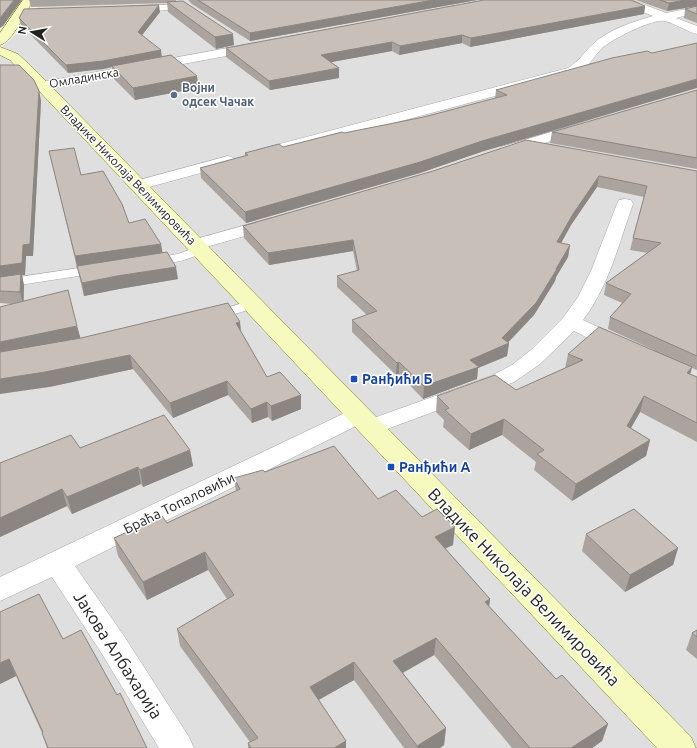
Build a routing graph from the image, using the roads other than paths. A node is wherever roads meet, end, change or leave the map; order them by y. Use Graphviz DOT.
graph roads {
  1 [pos="28,0"];
  2 [pos="622,0"];
  3 [pos="184,4"];
  4 [pos="116,9"];
  5 [pos="697,10"];
  6 [pos="37,11"];
  7 [pos="22,12"];
  8 [pos="199,15"];
  9 [pos="664,17"];
  10 [pos="697,30"];
  11 [pos="237,40"];
  12 [pos="0,41"];
  13 [pos="264,45"];
  14 [pos="249,48"];
  15 [pos="0,51"];
  16 [pos="42,86"];
  17 [pos="595,123"];
  18 [pos="524,145"];
  19 [pos="555,150"];
  20 [pos="493,154"];
  21 [pos="138,185"];
  22 [pos="625,204"];
  23 [pos="283,220"];
  24 [pos="198,247"];
  25 [pos="136,264"];
  26 [pos="113,268"];
  27 [pos="0,284"];
  28 [pos="252,304"];
  29 [pos="199,320"];
  30 [pos="571,322"];
  31 [pos="636,351"];
  32 [pos="365,421"];
  33 [pos="58,563"];
  34 [pos="0,590"];
  35 [pos="177,748"];
  36 [pos="679,748"];
  1 -- 7 [label="street"];
  2 -- 9 [label="street"];
  3 -- 4 [label="street"];
  3 -- 8 [label="street"];
  5 -- 9 [label="street"];
  6 -- 7 [label="street"];
  7 -- 12 [label="street"];
  9 -- 10 [label="street"];
  9 -- 21 [label="street"];
  11 -- 14 [label="street"];
  13 -- 14 [label="street, Омладинска"];
  14 -- 16 [label="street, Омладинска"];
  15 -- 16 [label="street, Владике Николаја Велимировића"];
  16 -- 21 [label="street, Владике Николаја Велимировића"];
  17 -- 18 [label="street"];
  18 -- 19 [label="street"];
  18 -- 20 [label="street"];
  21 -- 24 [label="street, Владике Николаја Велимировића"];
  22 -- 30 [label="street, Браћа Топаловићи"];
  23 -- 24 [label="street"];
  24 -- 25 [label="lane"];
  24 -- 28 [label="street, Владике Николаја Велимировића"];
  26 -- 27 [label="lane"];
  28 -- 29 [label="lane"];
  28 -- 32 [label="street, Владике Николаја Велимировића"];
  30 -- 31 [label="street"];
  30 -- 32 [label="street, Браћа Топаловићи"];
  32 -- 33 [label="street, Браћа Топаловићи"];
  32 -- 36 [label="street, Владике Николаја Велимировића"];
  33 -- 34 [label="street, Браћа Топаловићи"];
  33 -- 35 [label="street, Јакова Албахарија"];
}
